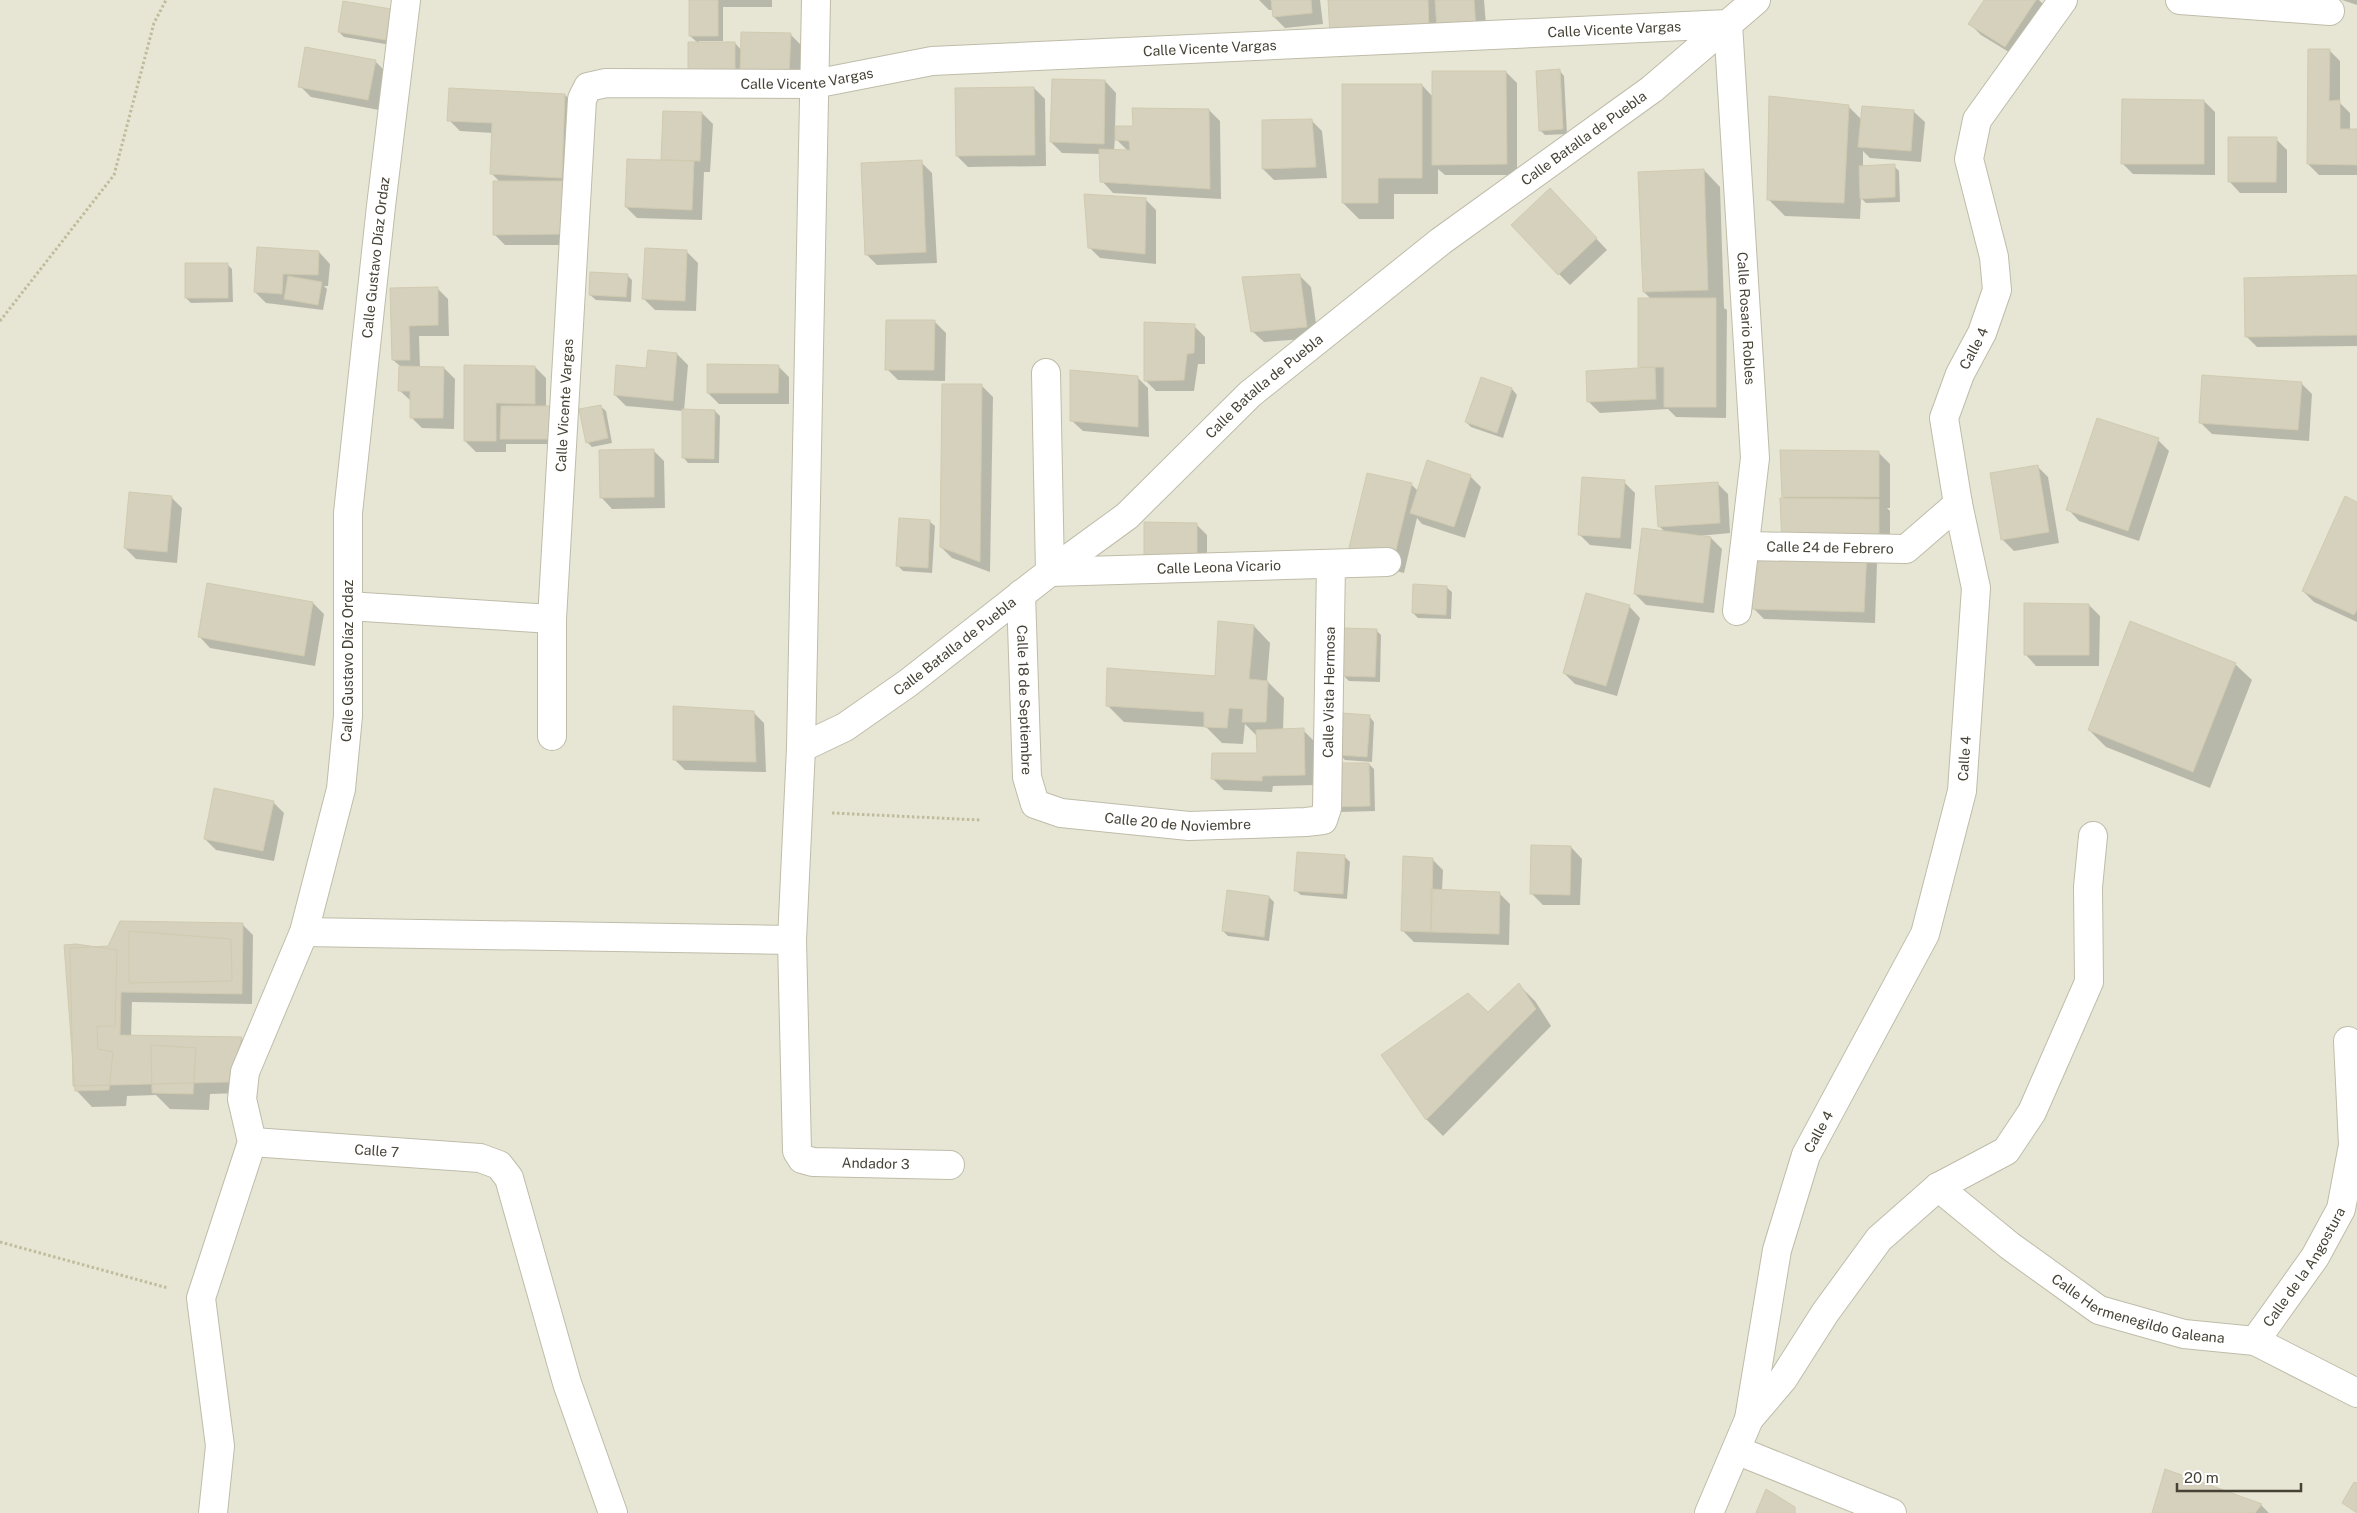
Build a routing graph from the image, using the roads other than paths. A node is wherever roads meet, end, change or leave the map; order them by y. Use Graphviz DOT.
graph roads {
  1 [pos="406,0"];
  2 [pos="816,0"];
  3 [pos="1756,0"];
  4 [pos="2062,0"];
  5 [pos="2180,0"];
  6 [pos="2330,11"];
  7 [pos="1728,24"];
  8 [pos="814,84"];
  9 [pos="1046,373"];
  10 [pos="1958,504"];
  11 [pos="1745,546"];
  12 [pos="1386,562"];
  13 [pos="1330,564"];
  14 [pos="1050,572"];
  15 [pos="1021,594"];
  16 [pos="348,606"];
  17 [pos="1737,611"];
  18 [pos="552,619"];
  19 [pos="552,736"];
  20 [pos="801,748"];
  21 [pos="1035,804"];
  22 [pos="1323,820"];
  23 [pos="2093,836"];
  24 [pos="304,932"];
  25 [pos="792,940"];
  26 [pos="2348,1041"];
  27 [pos="252,1142"];
  28 [pos="950,1165"];
  29 [pos="1938,1187"];
  30 [pos="2255,1341"];
  31 [pos="2357,1393"];
  32 [pos="1749,1419"];
  33 [pos="1736,1450"];
  34 [pos="213,1513"];
  35 [pos="613,1513"];
  36 [pos="1709,1513"];
  37 [pos="1892,1513"];
  1 -- 16 [label="street, Calle Gustavo Díaz Ordaz"];
  2 -- 8 [label="street"];
  3 -- 7 [label="street"];
  4 -- 10 [label="street, Calle 4"];
  5 -- 6 [label="street"];
  7 -- 8 [label="street, Calle Vicente Vargas"];
  7 -- 11 [label="street, Calle Rosario Robles"];
  7 -- 14 [label="street, Calle Batalla de Puebla"];
  8 -- 18 [label="street, Calle Vicente Vargas"];
  8 -- 20 [label="street"];
  9 -- 14 [label="street"];
  10 -- 11 [label="street, Calle 24 de Febrero"];
  10 -- 32 [label="street, Calle 4"];
  11 -- 17 [label="street, Calle Rosario Robles"];
  12 -- 13 [label="street, Calle Leona Vicario"];
  13 -- 14 [label="street, Calle Leona Vicario"];
  13 -- 22 [label="street, Calle Vista Hermosa"];
  14 -- 15 [label="street, Calle Batalla de Puebla"];
  15 -- 20 [label="street, Calle Batalla de Puebla"];
  15 -- 21 [label="street, Calle 18 de Septiembre"];
  16 -- 18 [label="street"];
  16 -- 24 [label="street, Calle Gustavo Díaz Ordaz"];
  18 -- 19 [label="street"];
  20 -- 25 [label="street"];
  21 -- 22 [label="street, Calle 20 de Noviembre"];
  23 -- 29 [label="street"];
  24 -- 25 [label="street"];
  24 -- 27 [label="street, Calle Gustavo Díaz Ordaz"];
  25 -- 28 [label="street, Andador 3"];
  26 -- 30 [label="street, Calle de la Angostura"];
  27 -- 34 [label="street"];
  27 -- 35 [label="street, Calle 7"];
  29 -- 30 [label="street, Calle Hermenegildo Galeana"];
  29 -- 32 [label="street"];
  30 -- 31 [label="street, Calle Hermenegildo Galeana"];
  32 -- 33 [label="street, Calle 4"];
  33 -- 36 [label="street, Calle 4"];
  33 -- 37 [label="street"];
}
